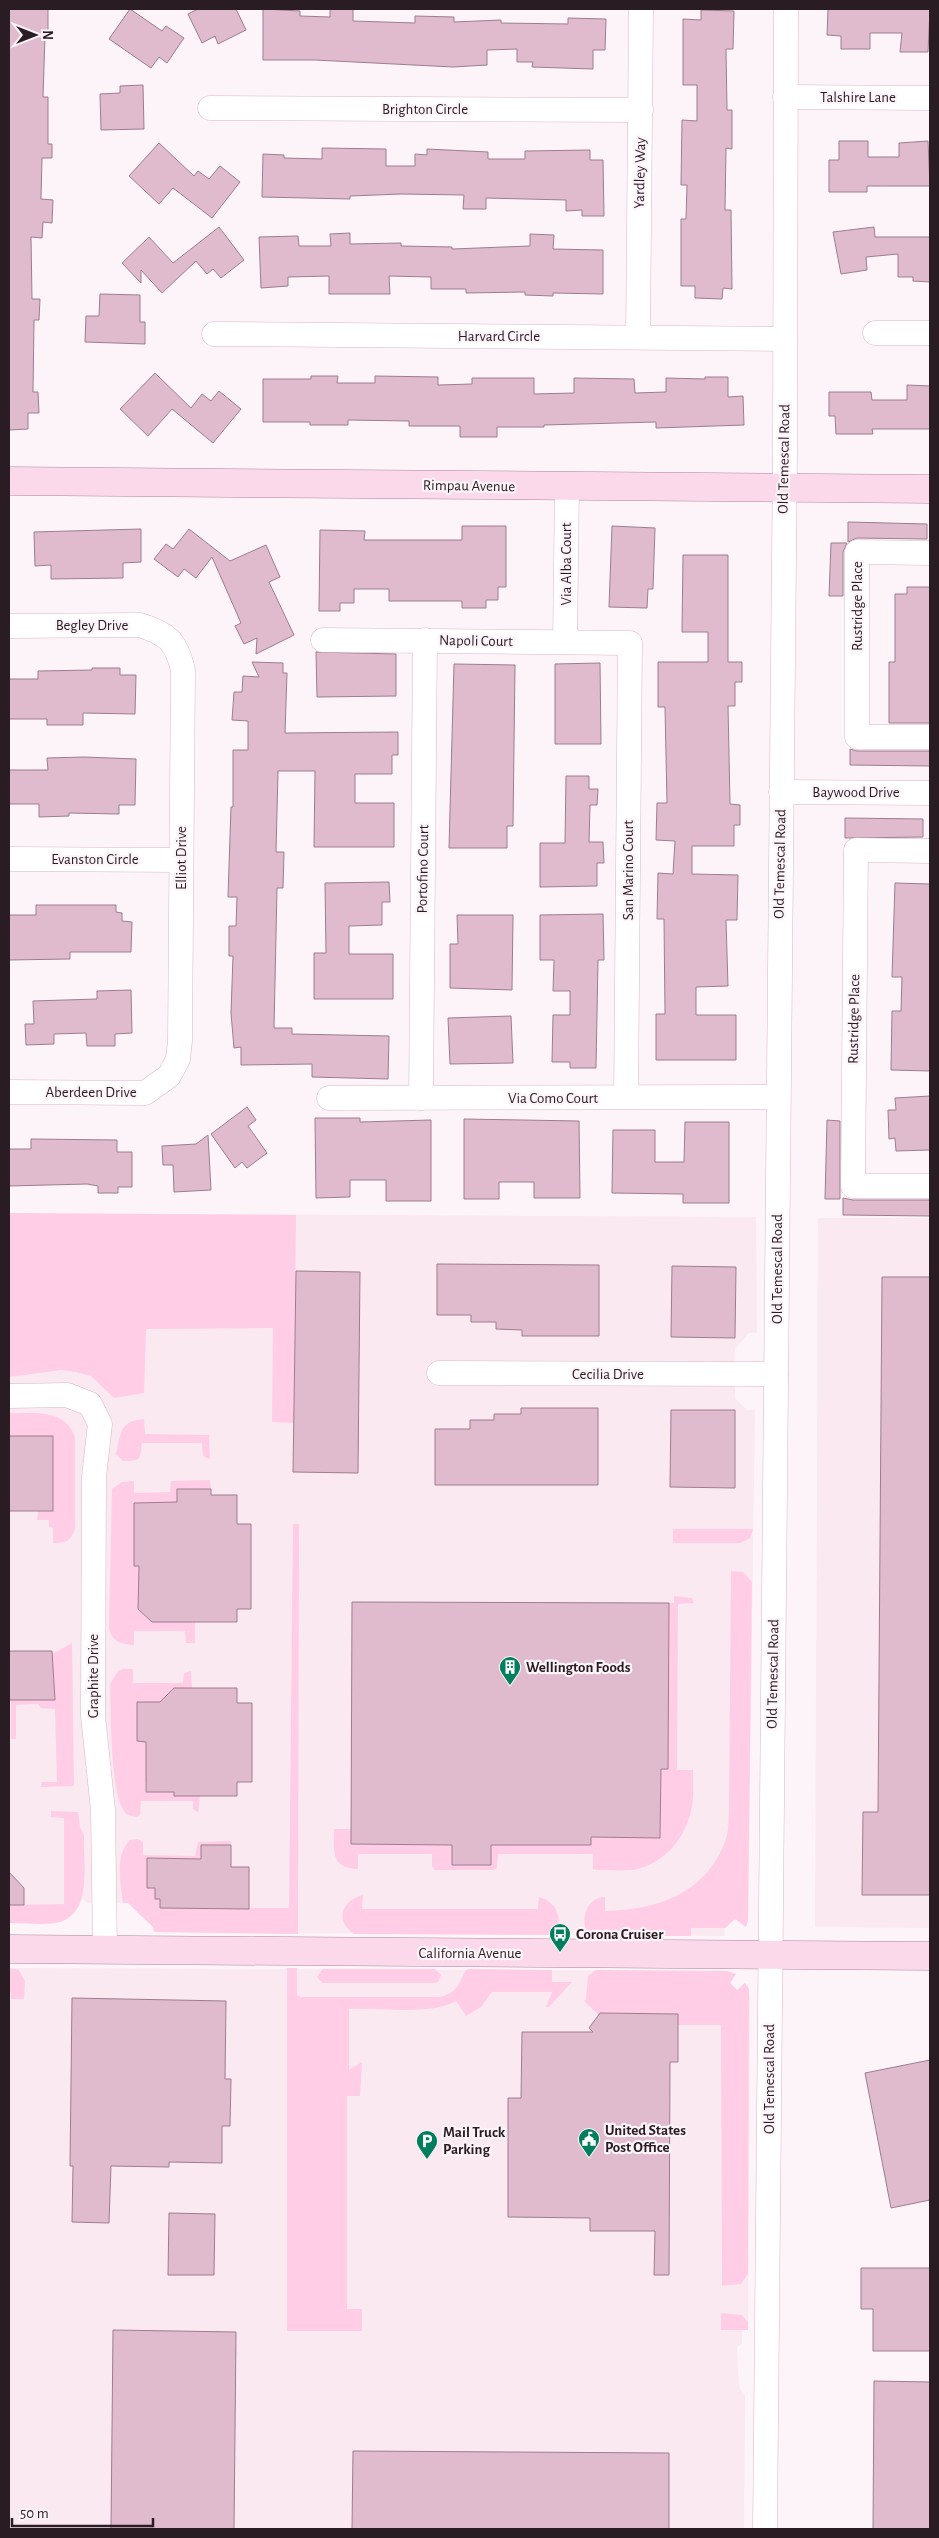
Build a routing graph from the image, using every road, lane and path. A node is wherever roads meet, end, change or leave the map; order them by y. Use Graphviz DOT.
graph roads {
  1 [pos="641,9"];
  2 [pos="786,9"];
  3 [pos="785,97"];
  4 [pos="930,98"];
  5 [pos="210,108"];
  6 [pos="641,110"];
  7 [pos="875,333"];
  8 [pos="930,333"];
  9 [pos="214,334"];
  10 [pos="638,337"];
  11 [pos="785,339"];
  12 [pos="9,481"];
  13 [pos="567,487"];
  14 [pos="784,488"];
  15 [pos="930,489"];
  16 [pos="930,553"];
  17 [pos="9,626"];
  18 [pos="171,640"];
  19 [pos="323,640"];
  20 [pos="425,640"];
  21 [pos="566,642"];
  22 [pos="630,643"];
  23 [pos="930,737"];
  24 [pos="781,792"];
  25 [pos="930,793"];
  26 [pos="930,851"];
  27 [pos="9,859"];
  28 [pos="181,860"];
  29 [pos="169,1076"];
  30 [pos="9,1092"];
  31 [pos="626,1097"];
  32 [pos="777,1097"];
  33 [pos="329,1098"];
  34 [pos="420,1098"];
  35 [pos="930,1186"];
  36 [pos="439,1373"];
  37 [pos="776,1374"];
  38 [pos="9,1396"];
  39 [pos="9,1949"];
  40 [pos="105,1950"];
  41 [pos="770,1955"];
  42 [pos="930,1956"];
  43 [pos="765,2529"];
  1 -- 6 [label="street, Yardley Way"];
  2 -- 3 [label="street, Old Temescal Road"];
  3 -- 4 [label="street, Talshire Lane"];
  3 -- 11 [label="street, Old Temescal Road"];
  5 -- 6 [label="street, Brighton Circle"];
  6 -- 10 [label="street, Yardley Way"];
  7 -- 8 [label="street"];
  9 -- 10 [label="street, Harvard Circle"];
  10 -- 11 [label="street, Harvard Circle"];
  11 -- 14 [label="street, Old Temescal Road"];
  12 -- 13 [label="main road, Rimpau Avenue"];
  13 -- 14 [label="main road, Rimpau Avenue"];
  13 -- 21 [label="street, Via Alba Court"];
  14 -- 15 [label="main road, Rimpau Avenue"];
  14 -- 24 [label="street, Old Temescal Road"];
  16 -- 23 [label="street, Rustridge Place"];
  17 -- 18 [label="street, Begley Drive"];
  18 -- 28 [label="street, Elliot Drive"];
  19 -- 20 [label="street, Napoli Court"];
  20 -- 21 [label="street, Napoli Court"];
  20 -- 34 [label="street, Portofino Court"];
  21 -- 22 [label="street, Napoli Court"];
  22 -- 31 [label="street, San Marino Court"];
  24 -- 25 [label="street, Baywood Drive"];
  24 -- 32 [label="street, Old Temescal Road"];
  26 -- 35 [label="street, Rustridge Place"];
  27 -- 28 [label="street, Evanston Circle"];
  28 -- 29 [label="street, Elliot Drive"];
  29 -- 30 [label="street, Aberdeen Drive"];
  31 -- 32 [label="street, Via Como Court"];
  31 -- 34 [label="street, Via Como Court"];
  32 -- 37 [label="street, Old Temescal Road"];
  33 -- 34 [label="street, Via Como Court"];
  36 -- 37 [label="street, Cecilia Drive"];
  37 -- 41 [label="street, Old Temescal Road"];
  38 -- 40 [label="street, Graphite Drive"];
  39 -- 40 [label="main road, California Avenue"];
  40 -- 41 [label="main road, California Avenue"];
  41 -- 42 [label="main road, California Avenue"];
  41 -- 43 [label="street, Old Temescal Road"];
}
